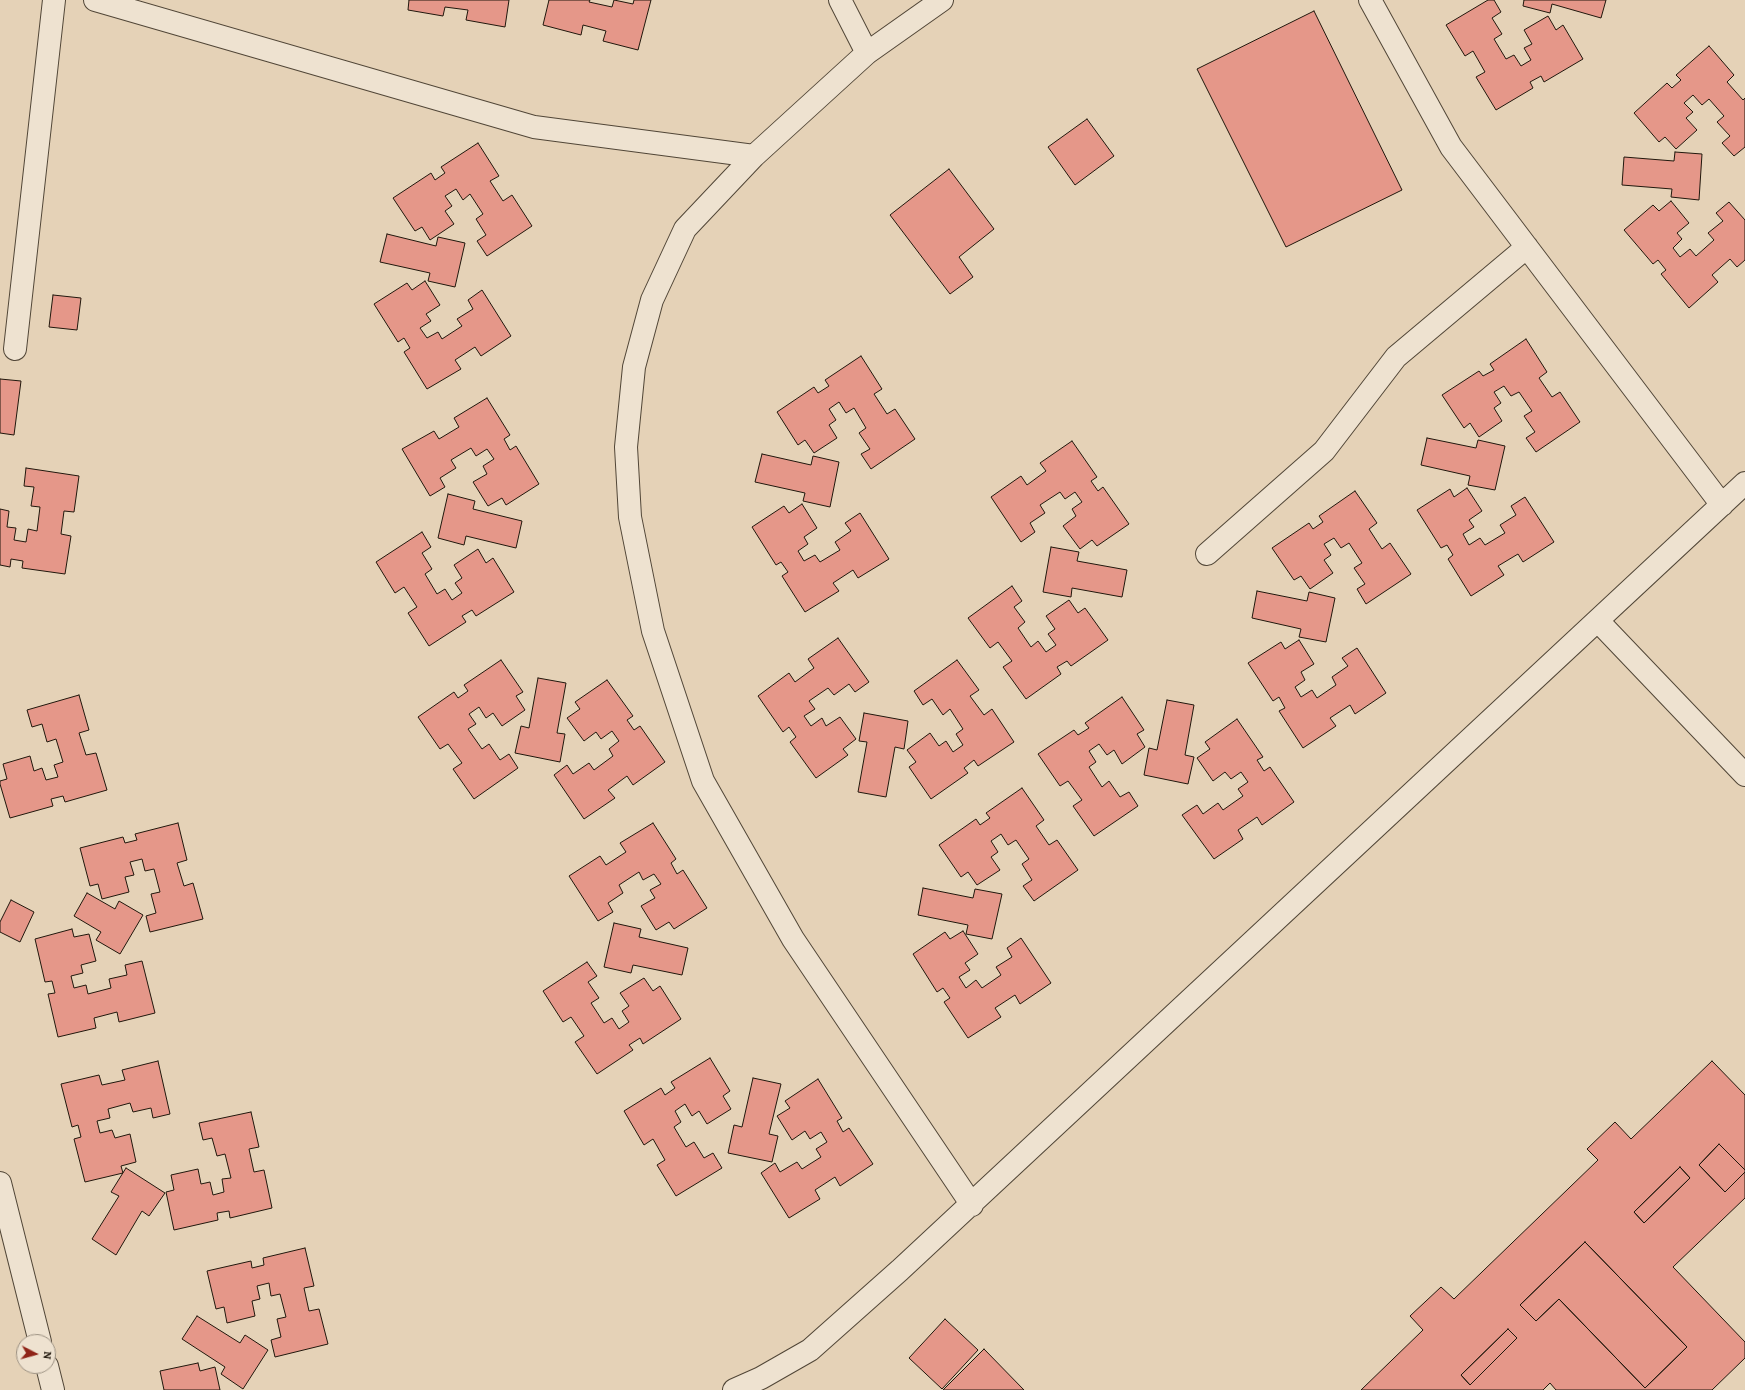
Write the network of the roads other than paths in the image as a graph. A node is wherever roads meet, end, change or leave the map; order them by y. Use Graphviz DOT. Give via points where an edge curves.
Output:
graph roads {
  1 [pos="54,0"];
  2 [pos="95,0"];
  3 [pos="840,0"];
  4 [pos="942,0"];
  5 [pos="1370,0"];
  6 [pos="867,53"];
  7 [pos="754,156"];
  8 [pos="1527,247"];
  9 [pos="15,349"];
  10 [pos="1745,483"];
  11 [pos="1722,505"];
  12 [pos="1207,554"];
  13 [pos="1598,621"];
  14 [pos="1745,775"];
  15 [pos="0,1183"];
  16 [pos="972,1204"];
  17 [pos="38,1334"];
  18 [pos="49,1374"];
  19 [pos="53,1390"];
  20 [pos="734,1390"];
  1 -- 9 [label="street"];
  2 -- 7 [label="street" via="534,127"];
  3 -- 6 [label="street"];
  4 -- 6 [label="street"];
  5 -- 8 [label="street" via="1451,147"];
  6 -- 7 [label="street"];
  7 -- 16 [label="street" via="685,228 652,300 634,367 626,447 630,517 653,631 704,781 793,939"];
  8 -- 11 [label="street"];
  8 -- 12 [label="street" via="1396,357 1324,451"];
  10 -- 11 [label="street"];
  11 -- 13 [label="street"];
  13 -- 14 [label="street"];
  13 -- 16 [label="street"];
  15 -- 17 [label="street"];
  16 -- 20 [label="street" via="810,1350"];
  18 -- 19 [label="street"];
}
